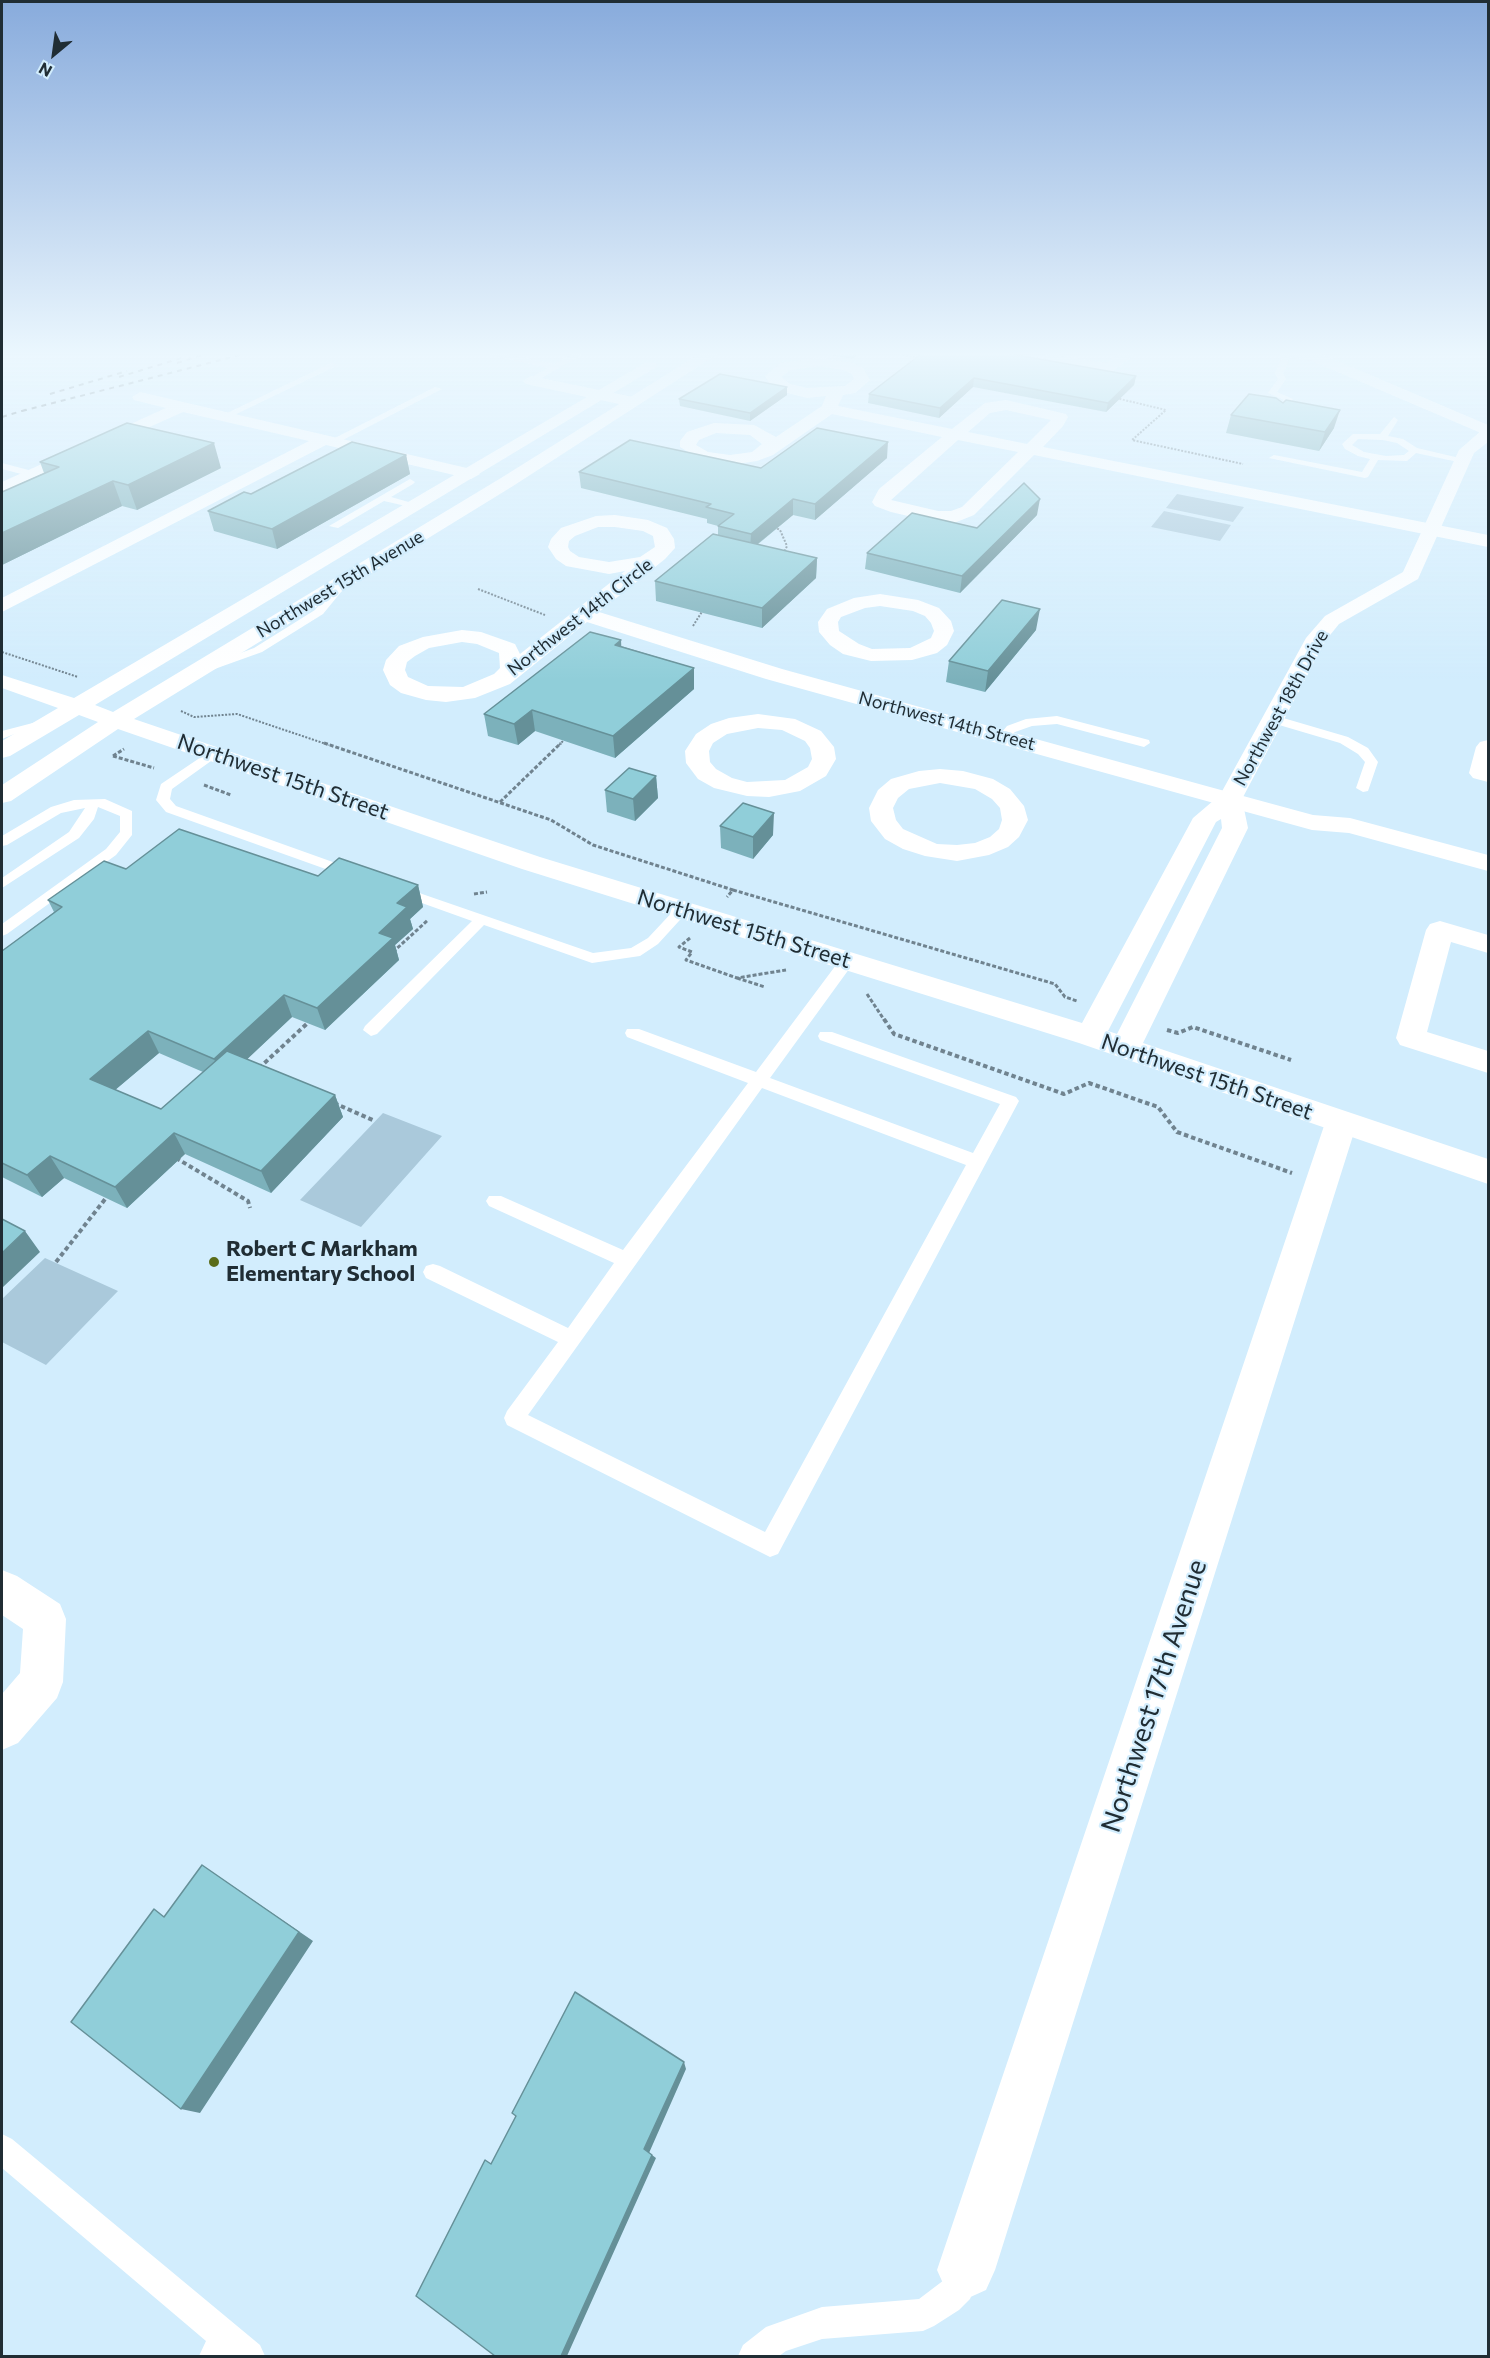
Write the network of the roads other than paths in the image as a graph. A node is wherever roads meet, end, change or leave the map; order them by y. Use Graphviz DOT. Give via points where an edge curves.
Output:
graph roads {
  1 [pos="62,461"];
  2 [pos="288,461"];
  3 [pos="415,461"];
  4 [pos="492,461"];
  5 [pos="538,461"];
  6 [pos="922,461"];
  7 [pos="1019,461"];
  8 [pos="1090,461"];
  9 [pos="1290,461"];
  10 [pos="1373,461"];
  11 [pos="1452,461"];
  12 [pos="1462,463"];
  13 [pos="2,466"];
  14 [pos="33,474"];
  15 [pos="471,474"];
  16 [pos="410,482"];
  17 [pos="2,488"];
  18 [pos="382,498"];
  19 [pos="415,507"];
  20 [pos="334,526"];
  21 [pos="1431,530"];
  22 [pos="1488,541"];
  23 [pos="658,555"];
  24 [pos="2,606"];
  25 [pos="584,614"];
  26 [pos="502,679"];
  27 [pos="2,681"];
  28 [pos="823,688"];
  29 [pos="77,706"];
  30 [pos="117,719"];
  31 [pos="1273,719"];
  32 [pos="48,723"];
  33 [pos="2,735"];
  34 [pos="1144,743"];
  35 [pos="1488,747"];
  36 [pos="2,751"];
  37 [pos="213,753"];
  38 [pos="995,756"];
  39 [pos="1488,775"];
  40 [pos="1363,788"];
  41 [pos="2,796"];
  42 [pos="1230,800"];
  43 [pos="93,804"];
  44 [pos="1312,822"];
  45 [pos="2,842"];
  46 [pos="1488,862"];
  47 [pos="364,878"];
  48 [pos="1488,878"];
  49 [pos="2,884"];
  50 [pos="387,886"];
  51 [pos="682,910"];
  52 [pos="482,919"];
  53 [pos="2,932"];
  54 [pos="1488,944"];
  55 [pos="847,961"];
  56 [pos="371,1030"];
  57 [pos="633,1033"];
  58 [pos="826,1036"];
  59 [pos="1090,1036"];
  60 [pos="1125,1048"];
  61 [pos="1488,1062"];
  62 [pos="759,1080"];
  63 [pos="1341,1123"];
  64 [pos="977,1162"];
  65 [pos="1488,1172"];
  66 [pos="495,1201"];
  67 [pos="626,1260"];
  68 [pos="433,1272"];
  69 [pos="571,1339"];
  70 [pos="2,1591"];
  71 [pos="2,1727"];
  72 [pos="2,2149"];
  73 [pos="966,2270"];
  74 [pos="230,2350"];
  75 [pos="754,2356"];
  1 -- 14 [label="street"];
  2 -- 24 [label="street"];
  3 -- 15 [label="street"];
  4 -- 15 [label="street, Northwest 15th Avenue"];
  5 -- 30 [label="street, Northwest 15th Avenue"];
  6 -- 7 [label="street" via="885,493 882,502 928,515 954,517 968,511"];
  8 -- 21 [label="street"];
  9 -- 10 [label="lane" via="1365,475"];
  11 -- 12 [label="lane"];
  12 -- 21 [label="street, Northwest 18th Drive"];
  13 -- 14 [label="lane"];
  14 -- 17 [label="street"];
  15 -- 19 [label="street, Northwest 15th Avenue"];
  16 -- 18 [label="lane"];
  18 -- 19 [label="lane"];
  18 -- 20 [label="lane"];
  19 -- 29 [label="street, Northwest 15th Avenue"];
  21 -- 22 [label="street"];
  21 -- 31 [label="street, Northwest 18th Drive" via="1412,575 1332,620 1317,638"];
  23 -- 23 [label="street, Northwest 14th Circle" via="665,548 660,532 632,522 580,526 560,539 558,547 573,562 590,566 628,566"];
  23 -- 25 [label="street, Northwest 14th Circle"];
  25 -- 26 [label="street, Northwest 14th Circle"];
  25 -- 28 [label="street, Northwest 14th Street"];
  26 -- 26 [label="street, Northwest 14th Circle" via="511,669 512,658 507,649 481,638 462,636 415,646 397,660 394,670 408,688 436,694 467,693"];
  27 -- 29 [label="street, Northwest 15th Street"];
  28 -- 28 [label="street" via="892,656 929,648 940,640 944,631 942,621 918,606 899,601 845,606 828,622 829,632 837,641"];
  28 -- 28 [label="street" via="758,721 719,729 704,739 697,751 698,763 723,783 747,789 769,790 800,782 818,771 824,759 822,747 813,736"];
  28 -- 38 [label="street, Northwest 14th Street"];
  29 -- 30 [label="street, Northwest 15th Street"];
  29 -- 32 [label="street, Northwest 15th Avenue"];
  30 -- 37 [label="street, Northwest 15th Street"];
  30 -- 41 [label="street, Northwest 15th Avenue"];
  31 -- 40 [label="lane" via="1344,740 1363,751 1372,762"];
  31 -- 42 [label="street, Northwest 18th Drive"];
  32 -- 33 [label="lane"];
  32 -- 36 [label="street, Northwest 15th Avenue"];
  34 -- 38 [label="lane" via="1057,720 1030,722 1011,729"];
  35 -- 39 [label="street" via="1481,773"];
  37 -- 47 [label="lane" via="166,787 166,804 181,815"];
  37 -- 51 [label="street, Northwest 15th Street" via="531,863"];
  38 -- 38 [label="street" via="940,776 900,784 886,795 881,808 884,821 894,834 933,851 980,850 999,842 1010,832 1015,820 1012,806 1001,794"];
  38 -- 42 [label="street, Northwest 14th Street"];
  42 -- 44 [label="street, Northwest 14th Street"];
  42 -- 59 [label="street" via="1206,818"];
  42 -- 60 [label="street" via="1235,828"];
  43 -- 45 [label="lane" via="56,810"];
  43 -- 49 [label="lane" via="74,835"];
  43 -- 53 [label="lane" via="105,803 128,813 127,832 111,852"];
  44 -- 46 [label="street, Northwest 14th Street" via="1350,826"];
  44 -- 48 [label="street, Northwest 14th Street" via="1348,839"];
  50 -- 52 [label="lane"];
  51 -- 52 [label="lane" via="653,941 635,952 605,958 592,958"];
  51 -- 55 [label="street, Northwest 15th Street"];
  52 -- 56 [label="lane"];
  54 -- 61 [label="street" via="1440,930 1411,1038"];
  55 -- 59 [label="street, Northwest 15th Street"];
  55 -- 62 [label="lane"];
  57 -- 62 [label="lane"];
  58 -- 64 [label="lane" via="1010,1101"];
  59 -- 60 [label="street, Northwest 15th Street"];
  60 -- 63 [label="street, Northwest 15th Street"];
  62 -- 64 [label="lane"];
  62 -- 67 [label="lane"];
  63 -- 65 [label="street, Northwest 15th Street"];
  63 -- 73 [label="street, Northwest 17th Avenue"];
  64 -- 69 [label="lane" via="770,1546 514,1418"];
  66 -- 67 [label="lane"];
  67 -- 69 [label="lane"];
  68 -- 69 [label="lane"];
  70 -- 71 [label="street" via="45,1619 41,1682"];
  72 -- 74 [label="lane"];
  73 -- 75 [label="lane" via="959,2288 923,2315 813,2325 777,2338"];
}
